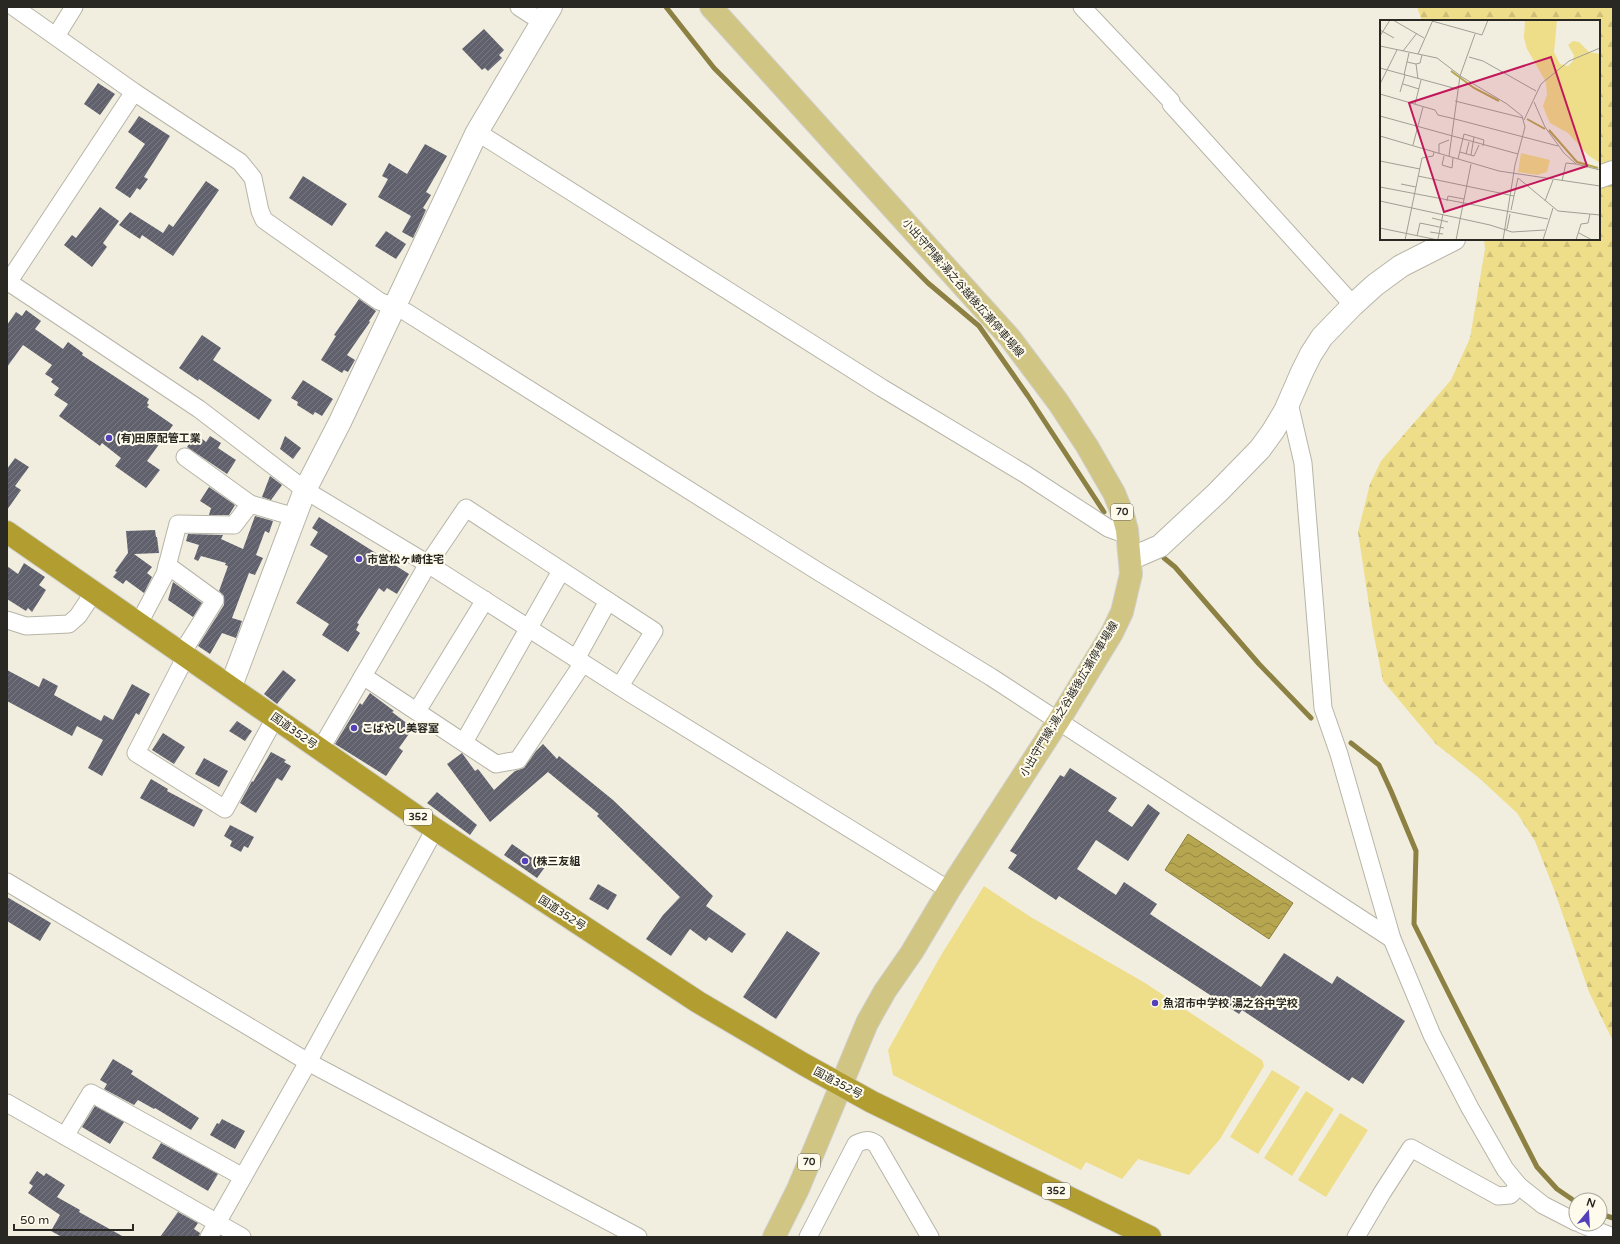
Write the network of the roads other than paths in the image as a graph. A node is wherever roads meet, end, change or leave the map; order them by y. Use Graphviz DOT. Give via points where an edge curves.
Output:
graph roads {
  1 [pos="14,7"];
  2 [pos="74,7"];
  3 [pos="519,7"];
  4 [pos="711,7"];
  5 [pos="1082,7"];
  6 [pos="546,14"];
  7 [pos="56,36"];
  8 [pos="134,92"];
  9 [pos="478,132"];
  10 [pos="1613,172"];
  11 [pos="1600,178"];
  12 [pos="1452,240"];
  13 [pos="7,282"];
  14 [pos="1353,305"];
  15 [pos="394,306"];
  16 [pos="1289,403"];
  17 [pos="185,457"];
  18 [pos="305,490"];
  19 [pos="250,504"];
  20 [pos="295,517"];
  21 [pos="1127,530"];
  22 [pos="7,532"];
  23 [pos="1130,559"];
  24 [pos="428,564"];
  25 [pos="167,565"];
  26 [pos="561,571"];
  27 [pos="94,592"];
  28 [pos="485,600"];
  29 [pos="608,601"];
  30 [pos="7,620"];
  31 [pos="139,624"];
  32 [pos="528,628"];
  33 [pos="184,654"];
  34 [pos="580,661"];
  35 [pos="363,676"];
  36 [pos="231,686"];
  37 [pos="620,686"];
  38 [pos="417,711"];
  39 [pos="275,718"];
  40 [pos="1059,720"];
  41 [pos="464,742"];
  42 [pos="320,750"];
  43 [pos="435,829"];
  44 [pos="7,882"];
  45 [pos="949,890"];
  46 [pos="1392,939"];
  47 [pos="308,1062"];
  48 [pos="841,1085"];
  49 [pos="7,1103"];
  50 [pos="66,1136"];
  51 [pos="243,1177"];
  52 [pos="1519,1186"];
  53 [pos="1568,1218"];
  54 [pos="213,1230"];
  55 [pos="1601,1232"];
  56 [pos="242,1237"];
  57 [pos="638,1237"];
  58 [pos="774,1237"];
  59 [pos="808,1237"];
  60 [pos="930,1237"];
  61 [pos="1150,1237"];
  62 [pos="1356,1237"];
  63 [pos="1613,1237"];
  1 -- 7 [label="street"];
  2 -- 7 [label="street"];
  3 -- 6 [label="street"];
  4 -- 21 [label="main road, 小出守門線;湯之谷越後広瀬停車場線 / 70" via="1010,338 1087,446 1114,493"];
  5 -- 14 [label="street" via="1171,101"];
  6 -- 9 [label="street"];
  7 -- 8 [label="street"];
  8 -- 13 [label="street"];
  8 -- 15 [label="street" via="240,162 253,178 264,220 379,301"];
  9 -- 15 [label="street"];
  9 -- 21 [label="street" via="1108,528 1119,532"];
  10 -- 11 [label="street"];
  12 -- 14 [label="street" via="1401,266"];
  13 -- 18 [label="street" via="199,409"];
  14 -- 16 [label="street" via="1322,337 1311,354"];
  15 -- 18 [label="street"];
  15 -- 40 [label="street"];
  16 -- 23 [label="street" via="1260,449 1216,493 1160,546"];
  16 -- 46 [label="street" via="1304,463 1323,708 1342,761"];
  17 -- 19 [label="street"];
  18 -- 20 [label="street"];
  18 -- 24 [label="street"];
  19 -- 20 [label="street"];
  19 -- 25 [label="street" via="234,525 178,524"];
  20 -- 36 [label="street"];
  21 -- 23 [label="main road, 小出守門線;湯之谷越後広瀬停車場線 / 70"];
  22 -- 27 [label="highway, 国道352号 / 352"];
  23 -- 40 [label="main road, 小出守門線;湯之谷越後広瀬停車場線 / 70" via="1130,574 1122,612"];
  24 -- 26 [label="street" via="466,508"];
  24 -- 28 [label="street"];
  24 -- 35 [label="street"];
  25 -- 31 [label="street" via="165,574"];
  25 -- 33 [label="street" via="215,600"];
  26 -- 29 [label="street"];
  26 -- 32 [label="street"];
  27 -- 30 [label="street" via="78,616 69,624 26,626"];
  27 -- 31 [label="highway, 国道352号 / 352"];
  28 -- 32 [label="street"];
  28 -- 38 [label="street"];
  29 -- 34 [label="street"];
  29 -- 37 [label="street" via="654,631"];
  31 -- 33 [label="highway, 国道352号 / 352"];
  32 -- 34 [label="street"];
  32 -- 41 [label="street"];
  33 -- 36 [label="highway, 国道352号 / 352"];
  33 -- 39 [label="street" via="136,753 225,809"];
  34 -- 37 [label="street"];
  34 -- 41 [label="street" via="518,760 496,764"];
  35 -- 38 [label="street"];
  35 -- 42 [label="street"];
  36 -- 39 [label="highway, 国道352号 / 352"];
  37 -- 45 [label="street"];
  38 -- 41 [label="street"];
  39 -- 42 [label="highway, 国道352号 / 352"];
  40 -- 45 [label="main road, 小出守門線;湯之谷越後広瀬停車場線 / 70"];
  40 -- 46 [label="street"];
  42 -- 43 [label="highway, 国道352号 / 352"];
  43 -- 47 [label="street"];
  43 -- 48 [label="highway, 国道352号 / 352" via="698,1002"];
  44 -- 47 [label="street"];
  45 -- 48 [label="main road, 小出守門線;湯之谷越後広瀬停車場線 / 70" via="867,1023"];
  46 -- 52 [label="street" via="1432,1035 1505,1169"];
  47 -- 51 [label="street"];
  47 -- 57 [label="street"];
  48 -- 58 [label="main road, 70" via="798,1189"];
  48 -- 61 [label="highway, 国道352号 / 352"];
  49 -- 50 [label="street"];
  50 -- 51 [label="street" via="91,1093"];
  50 -- 54 [label="street"];
  51 -- 54 [label="street"];
  52 -- 53 [label="street" via="1543,1205"];
  52 -- 62 [label="street" via="1510,1195 1498,1196 1411,1148"];
  54 -- 56 [label="street"];
  55 -- 63 [label="street"];
  59 -- 60 [label="street" via="856,1144 870,1140 876,1144"];
}
